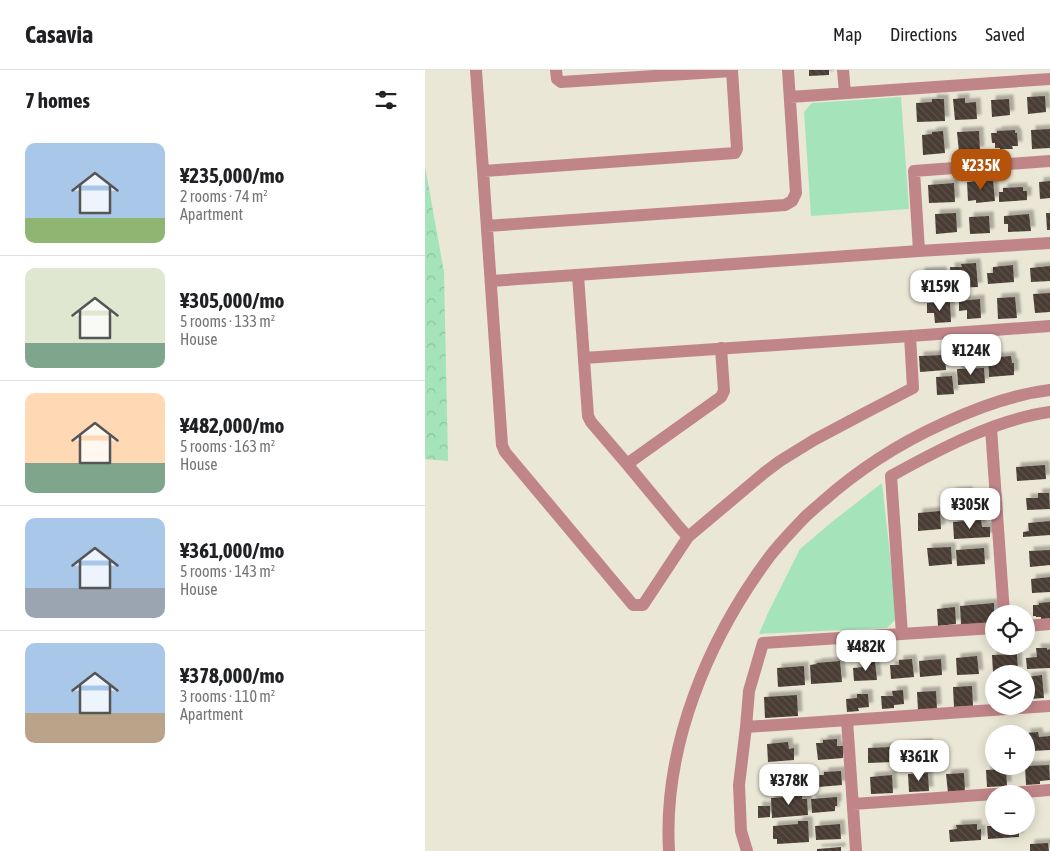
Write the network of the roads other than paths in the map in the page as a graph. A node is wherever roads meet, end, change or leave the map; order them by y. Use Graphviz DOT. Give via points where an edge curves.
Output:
graph roads {
  1 [pos="476,70"];
  2 [pos="556,70"];
  3 [pos="732,70"];
  4 [pos="788,70"];
  5 [pos="843,70"];
  6 [pos="650,73"];
  7 [pos="1050,79"];
  8 [pos="845,93"];
  9 [pos="790,97"];
  10 [pos="1050,161"];
  11 [pos="484,171"];
  12 [pos="487,226"];
  13 [pos="1050,243"];
  14 [pos="919,252"];
  15 [pos="578,275"];
  16 [pos="491,281"];
  17 [pos="1050,326"];
  18 [pos="910,336"];
  19 [pos="721,348"];
  20 [pos="584,358"];
  21 [pos="1050,390"];
  22 [pos="1050,412"];
  23 [pos="991,428"];
  24 [pos="627,464"];
  25 [pos="688,537"];
  26 [pos="1003,605"];
  27 [pos="1050,624"];
  28 [pos="1035,625"];
  29 [pos="985,629"];
  30 [pos="902,634"];
  31 [pos="1050,706"];
  32 [pos="847,720"];
  33 [pos="746,727"];
  34 [pos="1050,790"];
  35 [pos="1035,791"];
  36 [pos="985,795"];
  37 [pos="853,804"];
  38 [pos="669,851"];
  39 [pos="747,851"];
  40 [pos="856,851"];
  1 -- 11 [label="street"];
  2 -- 6 [label="street" via="557,79 561,82"];
  3 -- 6 [label="street"];
  3 -- 11 [label="street" via="735,153"];
  4 -- 9 [label="street"];
  5 -- 8 [label="street"];
  7 -- 8 [label="street"];
  8 -- 9 [label="street"];
  9 -- 12 [label="street" via="796,193 785,205"];
  10 -- 14 [label="street" via="914,171"];
  11 -- 12 [label="street"];
  12 -- 16 [label="street"];
  13 -- 14 [label="street"];
  14 -- 15 [label="street"];
  15 -- 16 [label="street"];
  15 -- 20 [label="street"];
  16 -- 25 [label="street" via="505,452 633,605 643,605"];
  17 -- 18 [label="street"];
  18 -- 19 [label="street"];
  18 -- 25 [label="street" via="913,388 813,440 780,461"];
  19 -- 20 [label="street"];
  19 -- 24 [label="street" via="724,392 721,396"];
  20 -- 24 [label="street" via="588,416"];
  21 -- 38 [label="street" via="968,412 888,451 842,484 804,518 771,555 718,638 699,681 674,774"];
  22 -- 23 [label="street" via="1033,414"];
  23 -- 26 [label="street"];
  23 -- 30 [label="street" via="930,454 891,476"];
  24 -- 25 [label="street"];
  27 -- 28 [label="street"];
  29 -- 30 [label="street"];
  30 -- 33 [label="street" via="763,643 749,691"];
  31 -- 32 [label="street"];
  32 -- 33 [label="street"];
  32 -- 37 [label="street"];
  33 -- 39 [label="street" via="739,785 741,831"];
  34 -- 35 [label="street"];
  36 -- 37 [label="street"];
  37 -- 40 [label="street"];
}
